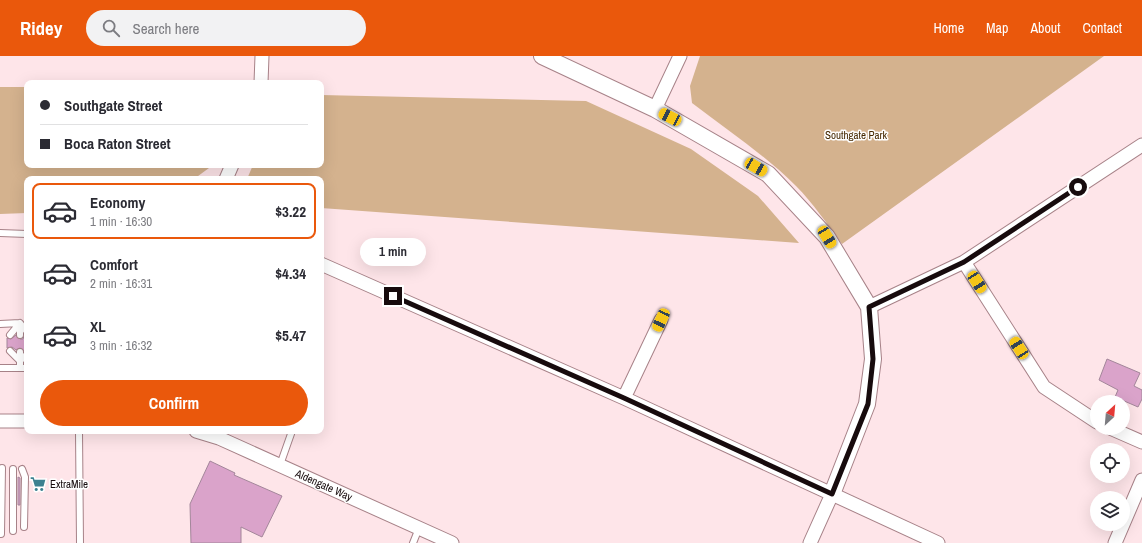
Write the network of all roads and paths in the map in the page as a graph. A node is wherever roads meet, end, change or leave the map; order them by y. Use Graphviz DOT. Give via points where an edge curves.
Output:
graph roads {
  1 [pos="262,56"];
  2 [pos="542,56"];
  3 [pos="680,56"];
  4 [pos="261,80"];
  5 [pos="655,109"];
  6 [pos="1142,145"];
  7 [pos="0,233"];
  8 [pos="24,234"];
  9 [pos="964,262"];
  10 [pos="324,265"];
  11 [pos="869,307"];
  12 [pos="661,320"];
  13 [pos="0,324"];
  14 [pos="20,324"];
  15 [pos="24,329"];
  16 [pos="10,335"];
  17 [pos="20,335"];
  18 [pos="10,352"];
  19 [pos="20,352"];
  20 [pos="23,366"];
  21 [pos="0,368"];
  22 [pos="624,398"];
  23 [pos="1090,417"];
  24 [pos="0,421"];
  25 [pos="24,421"];
  26 [pos="79,434"];
  27 [pos="206,434"];
  28 [pos="291,434"];
  29 [pos="1126,435"];
  30 [pos="1142,442"];
  31 [pos="280,465"];
  32 [pos="2,468"];
  33 [pos="13,468"];
  34 [pos="22,468"];
  35 [pos="1142,480"];
  36 [pos="832,494"];
  37 [pos="24,527"];
  38 [pos="419,528"];
  39 [pos="13,531"];
  40 [pos="1,534"];
  41 [pos="433,539"];
  42 [pos="80,543"];
  43 [pos="413,543"];
  44 [pos="452,543"];
  45 [pos="810,543"];
  46 [pos="938,543"];
  47 [pos="1115,543"];
  1 -- 4 [label="street"];
  2 -- 5 [label="street"];
  3 -- 5 [label="street"];
  5 -- 11 [label="street" via="768,174 827,237"];
  6 -- 9 [label="street"];
  7 -- 8 [label="lane"];
  9 -- 11 [label="street"];
  9 -- 23 [label="street" via="1044,387"];
  10 -- 22 [label="street"];
  11 -- 36 [label="street" via="873,359 868,404"];
  12 -- 22 [label="street"];
  13 -- 14 [label="lane"];
  14 -- 15 [label="lane"];
  14 -- 16 [label="lane"];
  14 -- 17 [label="lane"];
  18 -- 20 [label="lane"];
  19 -- 20 [label="lane"];
  20 -- 21 [label="lane"];
  22 -- 36 [label="street"];
  24 -- 25 [label="street"];
  26 -- 42 [label="lane"];
  27 -- 31 [label="street, Aldengate Way"];
  28 -- 31 [label="lane"];
  29 -- 30 [label="street"];
  31 -- 38 [label="street, Aldengate Way"];
  32 -- 40 [label="lane"];
  33 -- 39 [label="lane"];
  34 -- 37 [label="lane" via="25,477"];
  35 -- 47 [label="street"];
  36 -- 45 [label="street"];
  36 -- 46 [label="street"];
  38 -- 41 [label="street, Aldengate Way"];
  38 -- 43 [label="lane"];
  41 -- 44 [label="street, Aldengate Way"];
}
